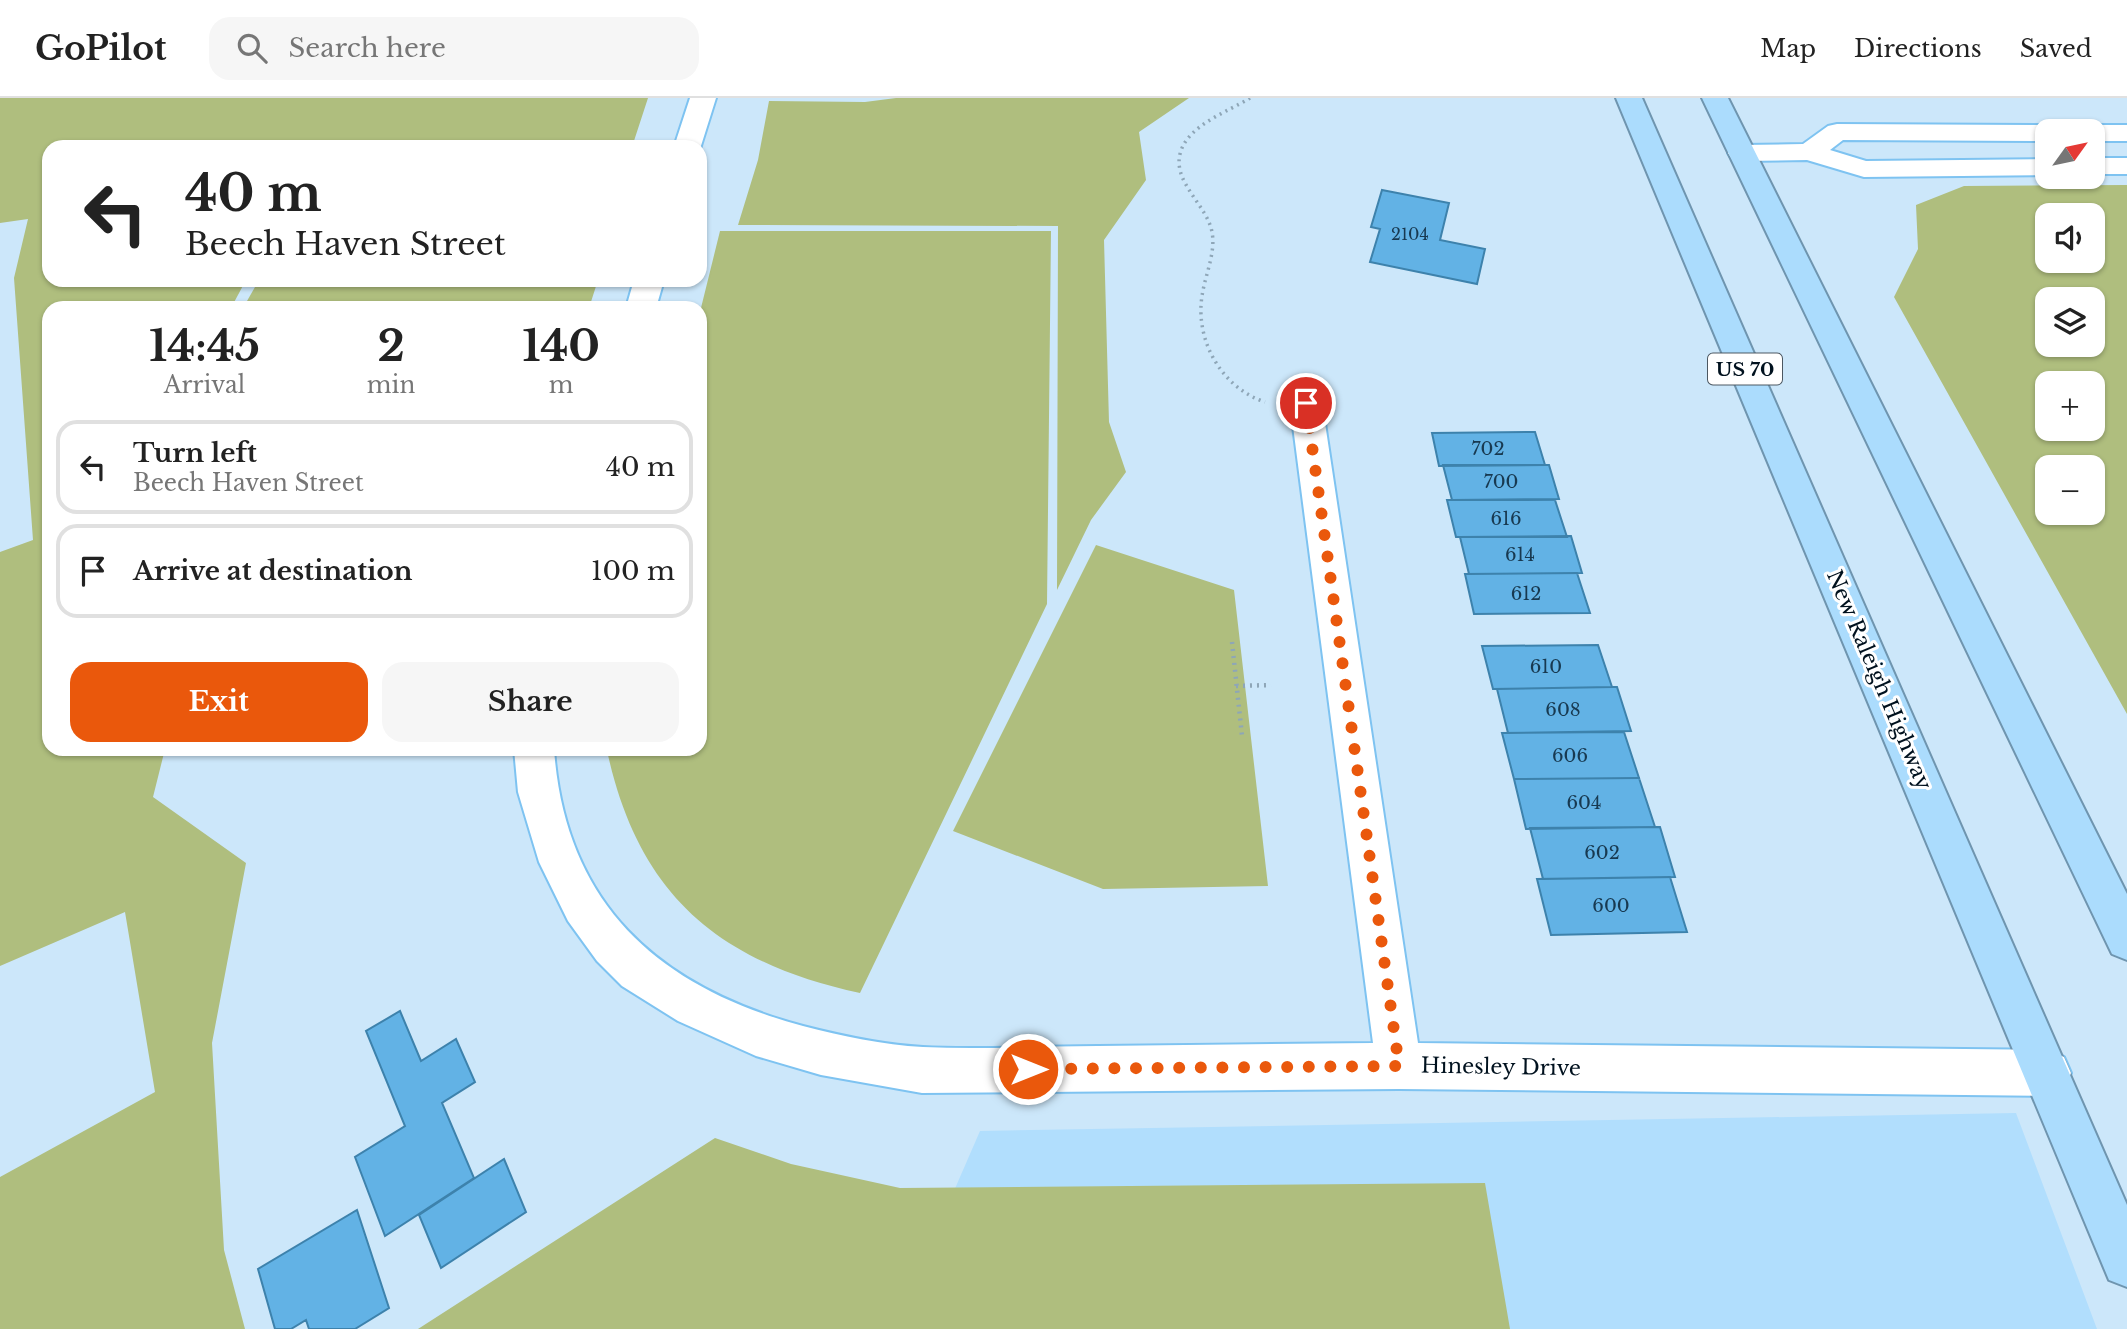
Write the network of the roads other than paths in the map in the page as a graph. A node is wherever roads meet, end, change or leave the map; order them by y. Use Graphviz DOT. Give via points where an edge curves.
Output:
graph roads {
  1 [pos="703,98"];
  2 [pos="1629,98"];
  3 [pos="1715,98"];
  4 [pos="2035,133"];
  5 [pos="2105,133"];
  6 [pos="2127,133"];
  7 [pos="690,140"];
  8 [pos="1809,152"];
  9 [pos="1742,153"];
  10 [pos="2105,166"];
  11 [pos="2127,166"];
  12 [pos="2035,167"];
  13 [pos="1288,402"];
  14 [pos="534,756"];
  15 [pos="2127,939"];
  16 [pos="1399,1066"];
  17 [pos="2048,1073"];
  18 [pos="2127,1262"];
  1 -- 7 [label="street"];
  2 -- 17 [label="highway, New Raleigh Highway / US 70"];
  3 -- 9 [label="highway"];
  4 -- 8 [label="street" via="1837,132"];
  5 -- 6 [label="street"];
  8 -- 9 [label="street"];
  8 -- 12 [label="street" via="1864,169"];
  9 -- 15 [label="highway"];
  10 -- 11 [label="street"];
  13 -- 16 [label="street"];
  14 -- 16 [label="street, Hinesley Drive" via="537,791 554,843 587,916 630,965 686,1002 746,1031 862,1064 922,1070"];
  16 -- 17 [label="street, Hinesley Drive"];
  17 -- 18 [label="highway, New Raleigh Highway / US 70"];
}
